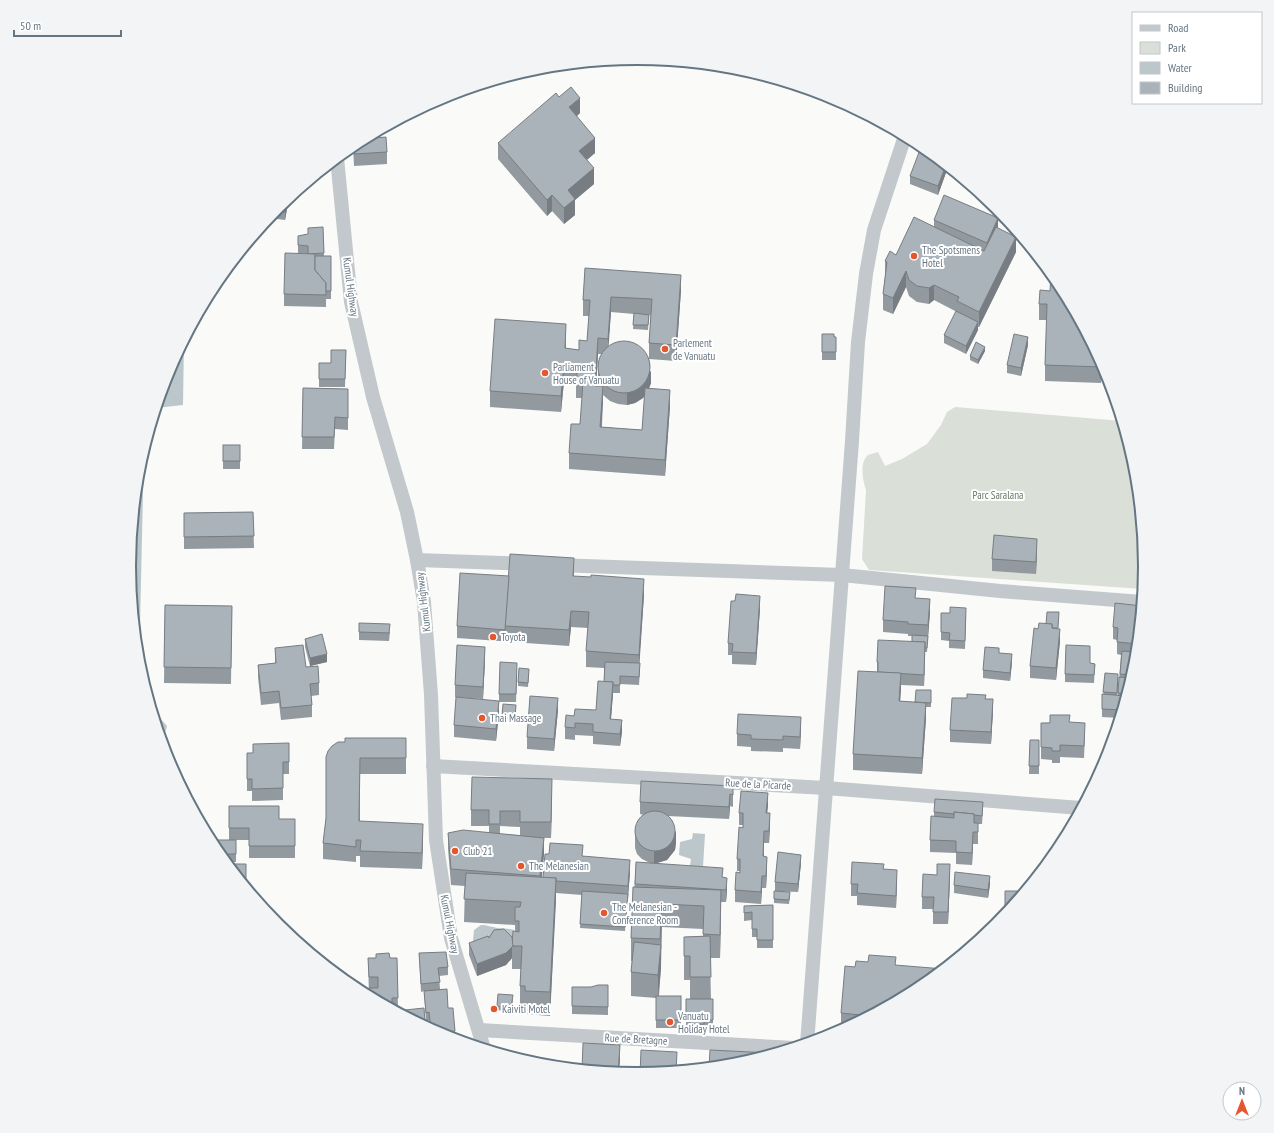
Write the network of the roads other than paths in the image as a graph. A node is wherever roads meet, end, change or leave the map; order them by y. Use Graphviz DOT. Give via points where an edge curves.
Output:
graph roads {
  1 [pos="903,142"];
  2 [pos="338,165"];
  3 [pos="417,560"];
  4 [pos="842,575"];
  5 [pos="1137,602"];
  6 [pos="433,766"];
  7 [pos="826,788"];
  8 [pos="1076,808"];
  9 [pos="479,1030"];
  10 [pos="807,1038"];
  11 [pos="482,1043"];
  12 [pos="779,1047"];
  1 -- 4 [label="street" via="874,230 866,274 858,342"];
  2 -- 3 [label="street, Kumul Highway" via="351,302 373,397"];
  3 -- 4 [label="street"];
  3 -- 6 [label="street, Kumul Highway" via="424,602"];
  4 -- 5 [label="street"];
  4 -- 7 [label="street"];
  6 -- 7 [label="street, Rue de la Picarde"];
  6 -- 9 [label="street, Kumul Highway" via="436,840 451,938"];
  7 -- 8 [label="street, Rue de la Picarde"];
  7 -- 10 [label="street"];
  9 -- 11 [label="street, Kumul Highway"];
  9 -- 12 [label="street, Rue de Bretagne"];
}
